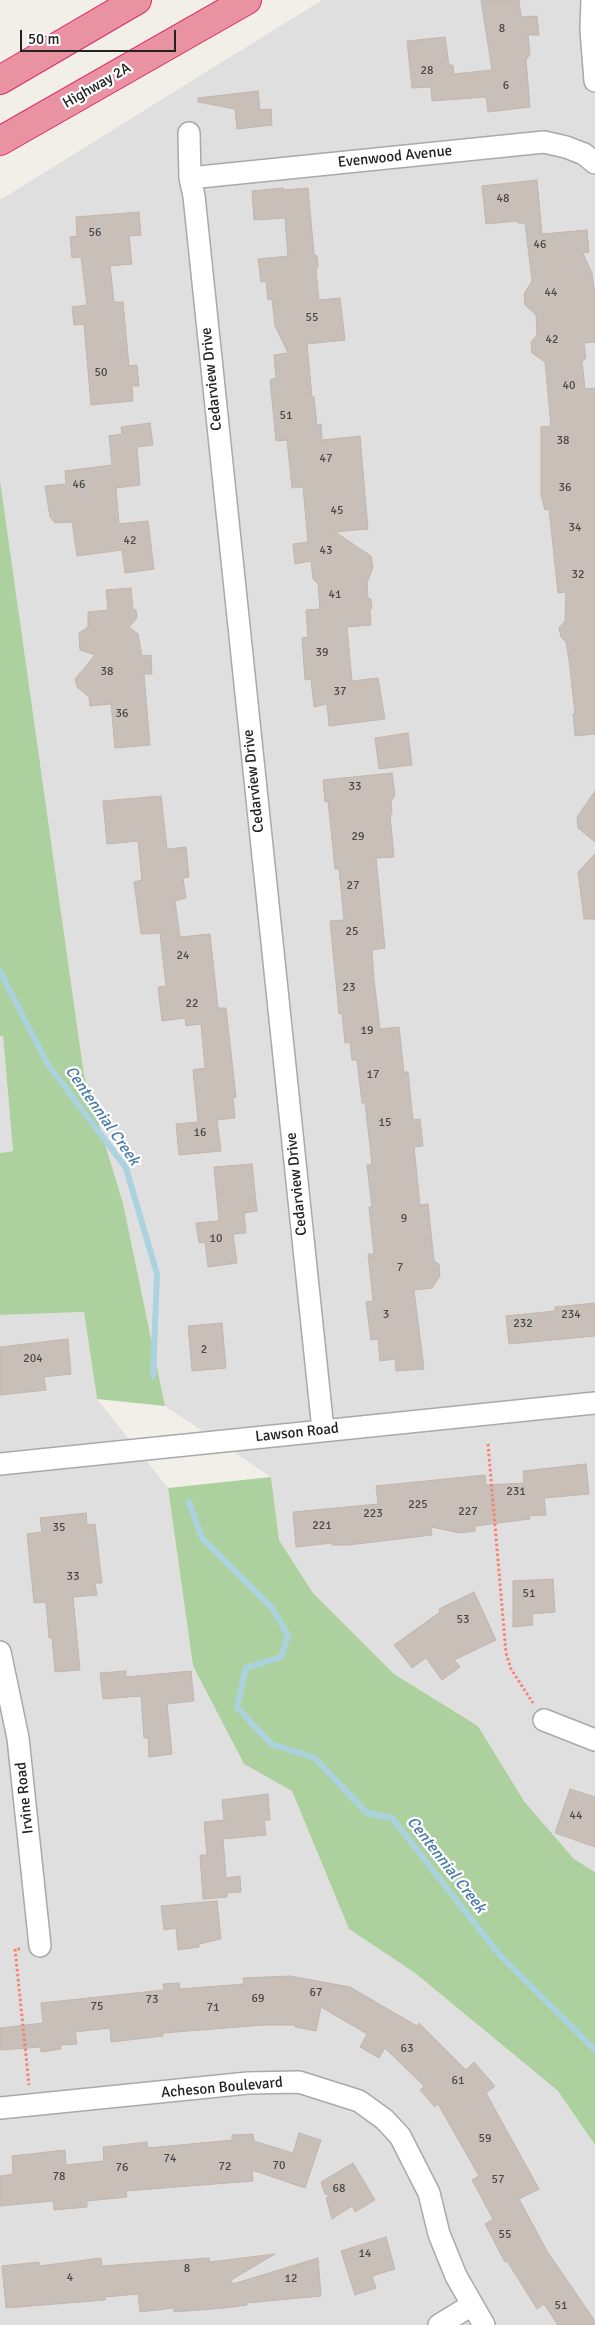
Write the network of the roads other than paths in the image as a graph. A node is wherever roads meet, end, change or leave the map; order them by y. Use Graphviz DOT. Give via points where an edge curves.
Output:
graph roads {
  1 [pos="137,0"];
  2 [pos="247,0"];
  3 [pos="592,0"];
  4 [pos="0,80"];
  5 [pos="595,81"];
  6 [pos="189,133"];
  7 [pos="0,141"];
  8 [pos="595,163"];
  9 [pos="190,178"];
  10 [pos="595,1403"];
  11 [pos="323,1430"];
  12 [pos="0,1464"];
  13 [pos="0,1652"];
  14 [pos="544,1720"];
  15 [pos="595,1740"];
  16 [pos="40,1946"];
  17 [pos="0,2108"];
  18 [pos="472,2305"];
  19 [pos="440,2325"];
  20 [pos="484,2325"];
  1 -- 4 [label="highway"];
  2 -- 7 [label="highway, Highway 2A"];
  3 -- 5 [label="street"];
  6 -- 9 [label="street, Cedarview Drive"];
  8 -- 9 [label="street, Evenwood Avenue" via="584,154 544,142"];
  9 -- 11 [label="street, Cedarview Drive"];
  10 -- 11 [label="street, Lawson Road"];
  11 -- 12 [label="street, Lawson Road"];
  13 -- 16 [label="street, Irvine Road" via="18,1738"];
  14 -- 15 [label="street"];
  17 -- 18 [label="street, Acheson Boulevard" via="248,2083 300,2082 359,2101 384,2119 400,2136 429,2193 439,2234"];
  18 -- 19 [label="street"];
  18 -- 20 [label="street, Acheson Boulevard"];
}
